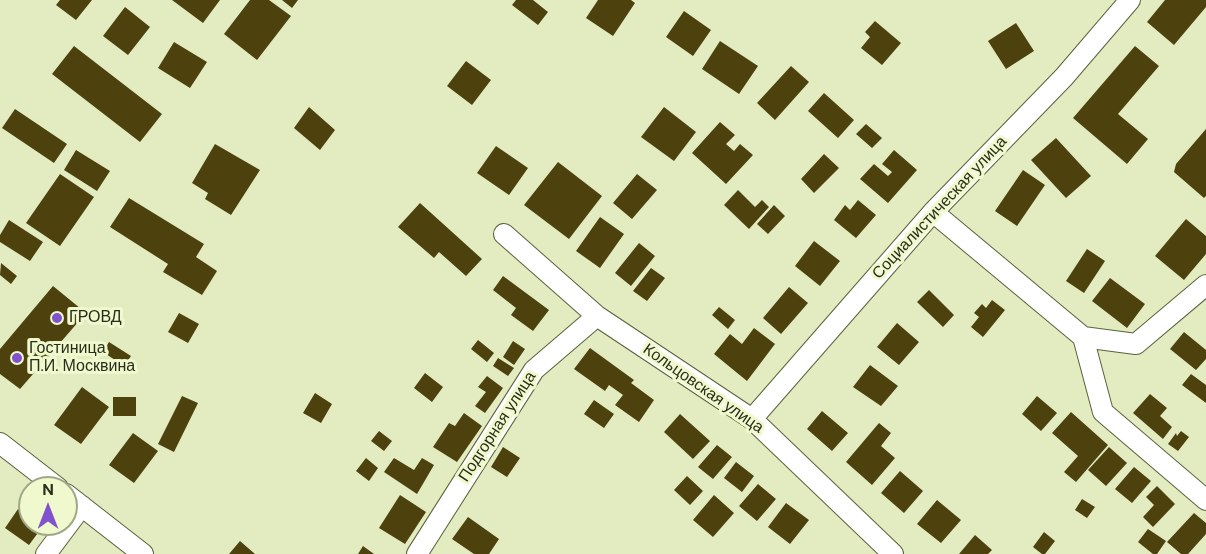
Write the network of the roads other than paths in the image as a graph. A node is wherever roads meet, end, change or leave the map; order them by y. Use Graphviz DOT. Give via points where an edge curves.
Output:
graph roads {
  1 [pos="1130,0"];
  2 [pos="933,212"];
  3 [pos="504,234"];
  4 [pos="1206,285"];
  5 [pos="597,316"];
  6 [pos="1083,337"];
  7 [pos="752,419"];
  8 [pos="0,443"];
  9 [pos="43,476"];
  10 [pos="1206,500"];
  11 [pos="78,503"];
  12 [pos="82,506"];
  13 [pos="46,554"];
  14 [pos="143,554"];
  15 [pos="417,554"];
  16 [pos="893,554"];
  1 -- 2 [label="street, Социалистическая улица" via="1064,77"];
  2 -- 6 [label="street"];
  2 -- 7 [label="street, Социалистическая улица"];
  3 -- 5 [label="street, Кольцовская улица"];
  4 -- 6 [label="street" via="1136,344"];
  5 -- 7 [label="street, Кольцовская улица"];
  5 -- 15 [label="street, Подгорная улица" via="534,370"];
  6 -- 10 [label="street" via="1103,412"];
  7 -- 16 [label="street, Кольцовская улица"];
  8 -- 9 [label="street"];
  11 -- 12 [label="street"];
  12 -- 13 [label="street"];
  12 -- 14 [label="street"];
}
